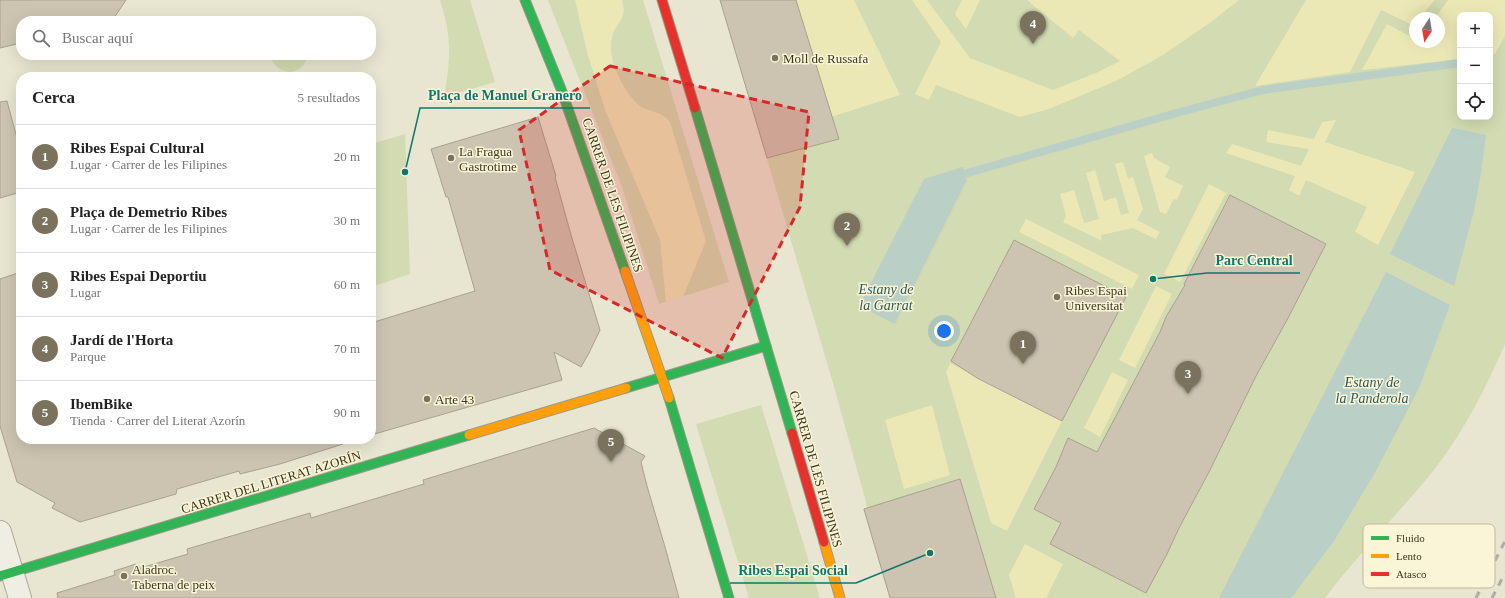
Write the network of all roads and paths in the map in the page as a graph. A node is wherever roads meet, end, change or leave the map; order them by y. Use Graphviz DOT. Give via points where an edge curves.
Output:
graph roads {
  1 [pos="525,0"];
  2 [pos="662,0"];
  3 [pos="766,346"];
  4 [pos="663,378"];
  5 [pos="0,532"];
  6 [pos="6,574"];
  7 [pos="20,598"];
  8 [pos="729,598"];
  9 [pos="840,598"];
  1 -- 4 [label="main road, CARRER DE LES FILIPINES" via="561,89"];
  2 -- 3 [label="main road, CARRER DE LES FILIPINES"];
  3 -- 4 [label="main road"];
  3 -- 9 [label="main road, CARRER DE LES FILIPINES"];
  4 -- 6 [label="main road, CARRER DEL LITERAT AZORÍN"];
  4 -- 8 [label="main road, CARRER DE LES FILIPINES"];
  5 -- 6 [label="street"];
  6 -- 7 [label="street"];
}
